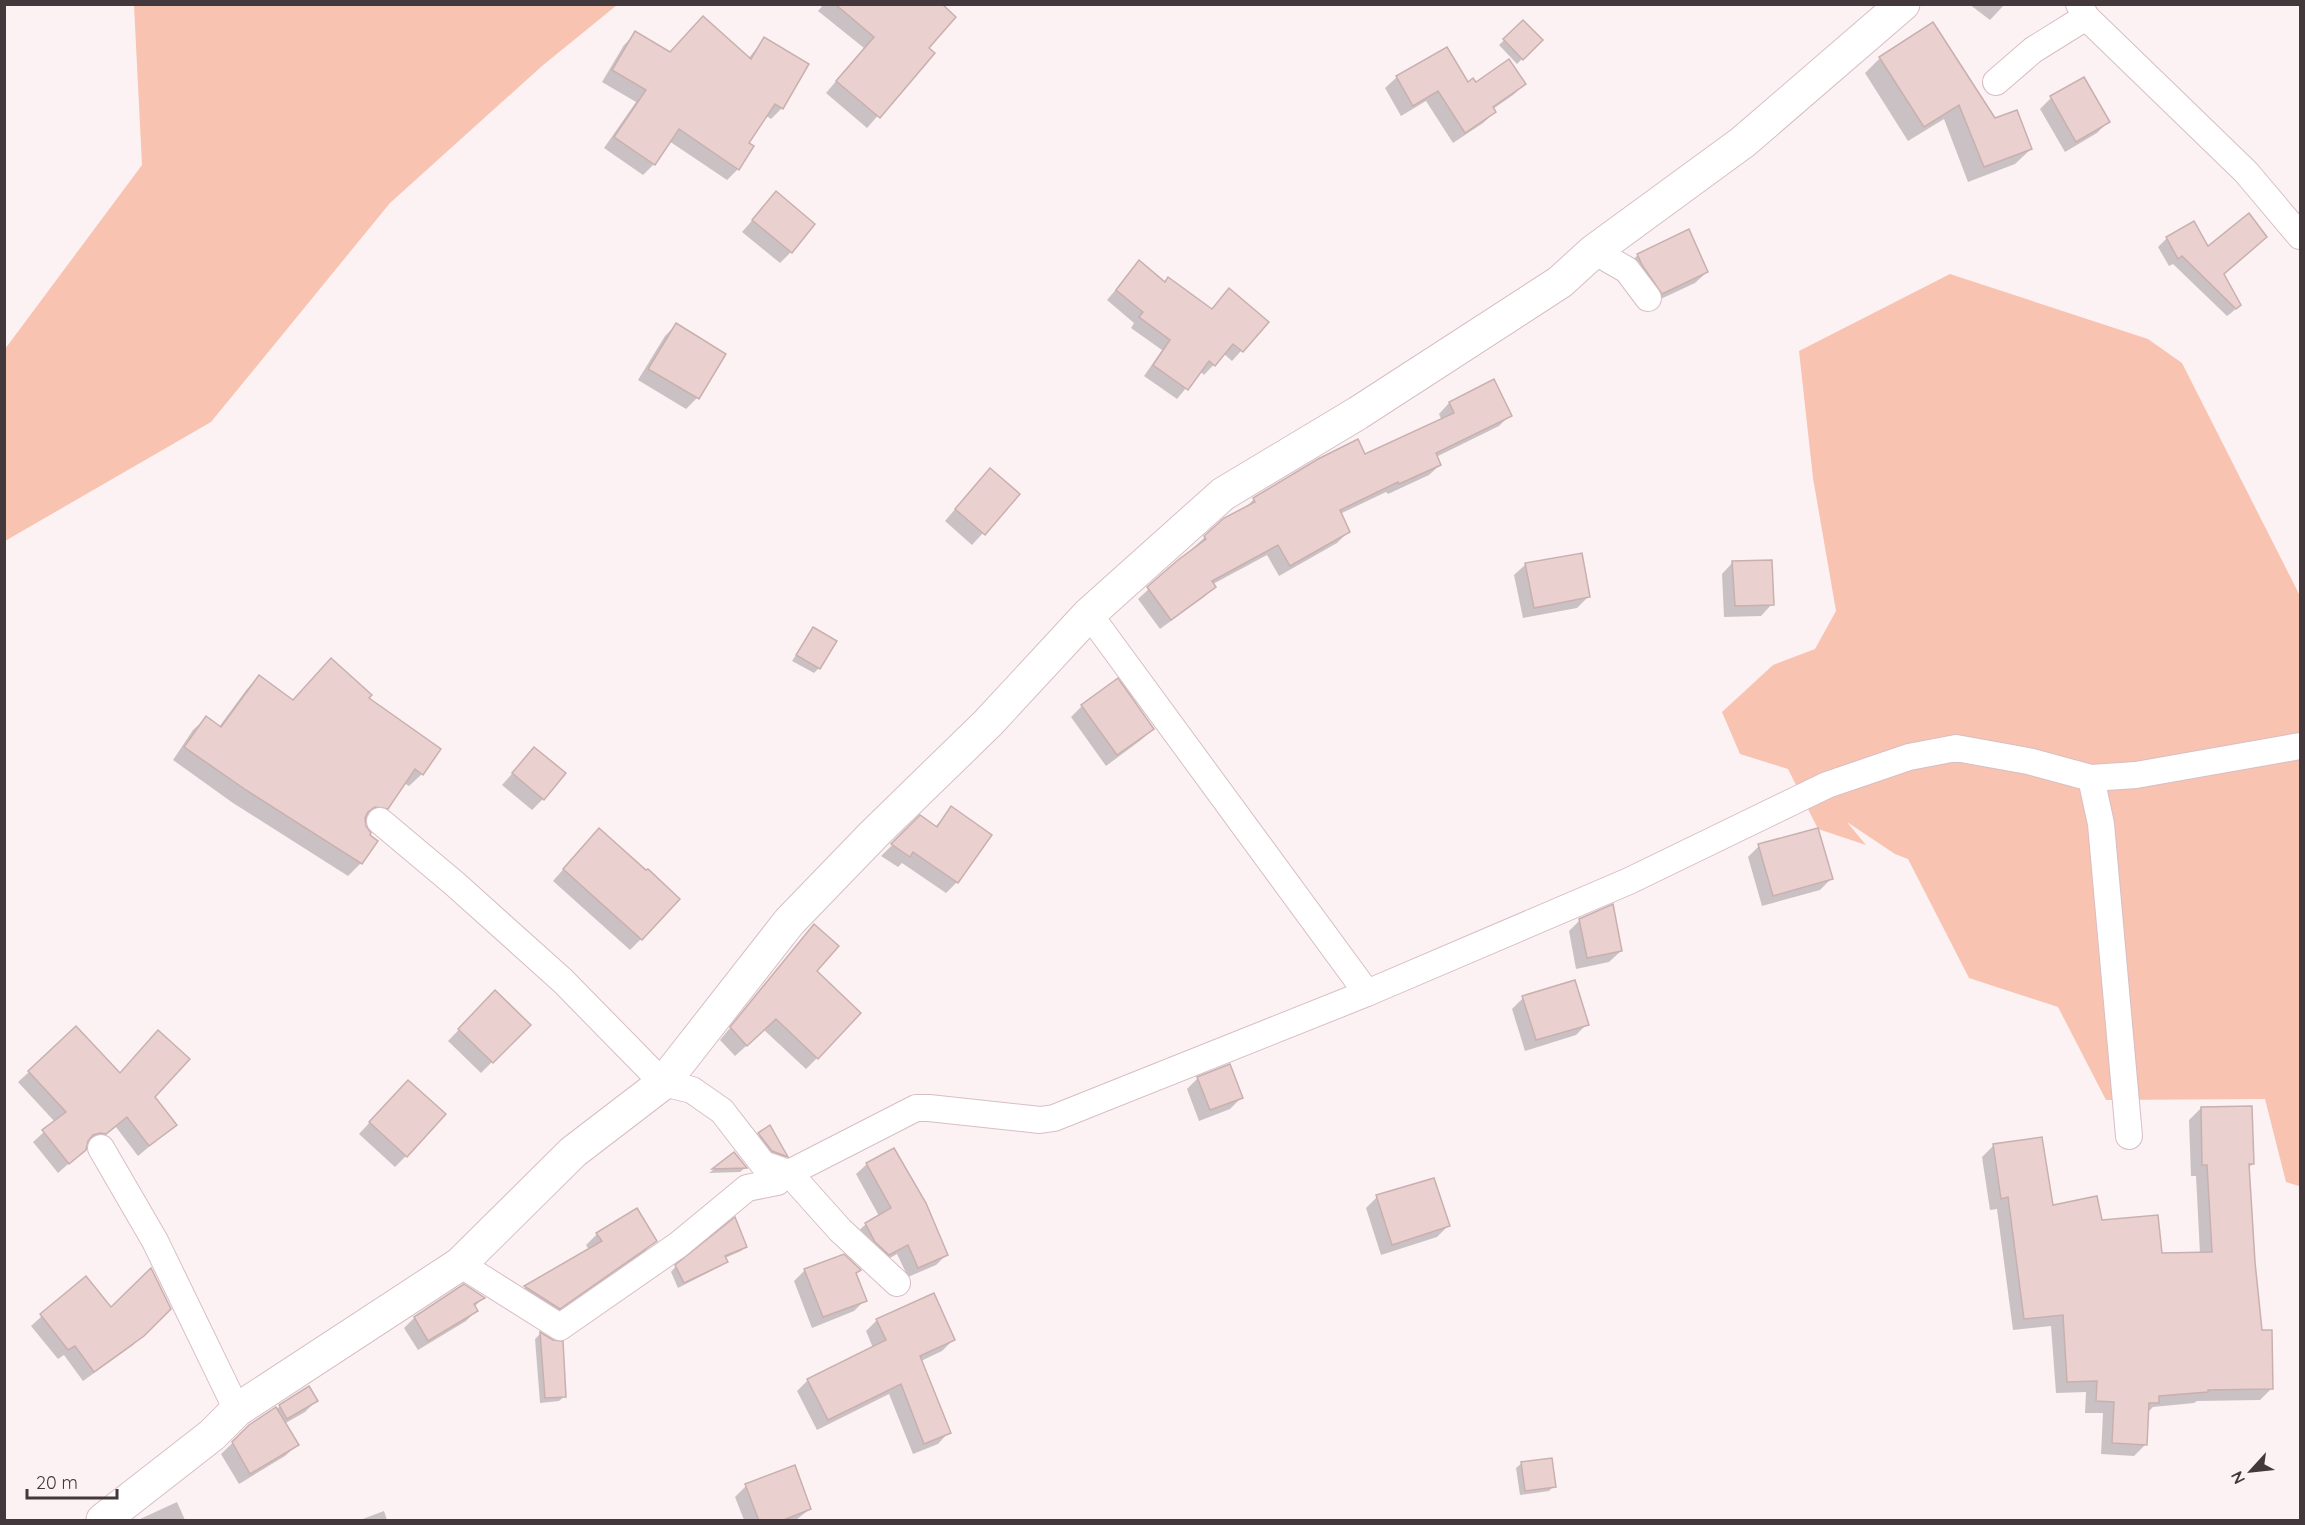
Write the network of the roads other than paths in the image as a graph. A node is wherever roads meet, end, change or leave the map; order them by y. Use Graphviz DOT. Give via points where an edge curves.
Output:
graph roads {
  1 [pos="1903,4"];
  2 [pos="2083,11"];
  3 [pos="1996,82"];
  4 [pos="2301,236"];
  5 [pos="1594,251"];
  6 [pos="1648,298"];
  7 [pos="1089,614"];
  8 [pos="2301,746"];
  9 [pos="2091,778"];
  10 [pos="380,821"];
  11 [pos="1367,993"];
  12 [pos="663,1083"];
  13 [pos="2129,1136"];
  14 [pos="101,1148"];
  15 [pos="783,1177"];
  16 [pos="460,1264"];
  17 [pos="897,1283"];
  18 [pos="237,1410"];
  19 [pos="103,1521"];
  1 -- 5 [label="street" via="1743,142"];
  2 -- 3 [label="street"];
  2 -- 4 [label="street" via="2246,172"];
  5 -- 6 [label="street" via="1627,270"];
  5 -- 7 [label="street" via="1560,282 1358,413 1223,494"];
  7 -- 11 [label="street"];
  7 -- 12 [label="street" via="988,723 789,922"];
  8 -- 9 [label="street"];
  9 -- 11 [label="street" via="1956,748 1909,758 1827,785 1629,880"];
  9 -- 13 [label="street" via="2101,824"];
  10 -- 12 [label="street" via="563,981"];
  11 -- 15 [label="street" via="1054,1118 1040,1120 916,1108"];
  12 -- 15 [label="street" via="692,1090 722,1111"];
  12 -- 16 [label="street" via="573,1152"];
  14 -- 18 [label="street" via="155,1241"];
  15 -- 16 [label="street" via="747,1188 678,1245 560,1327"];
  15 -- 17 [label="street"];
  16 -- 18 [label="street"];
  18 -- 19 [label="street" via="212,1435"];
}
